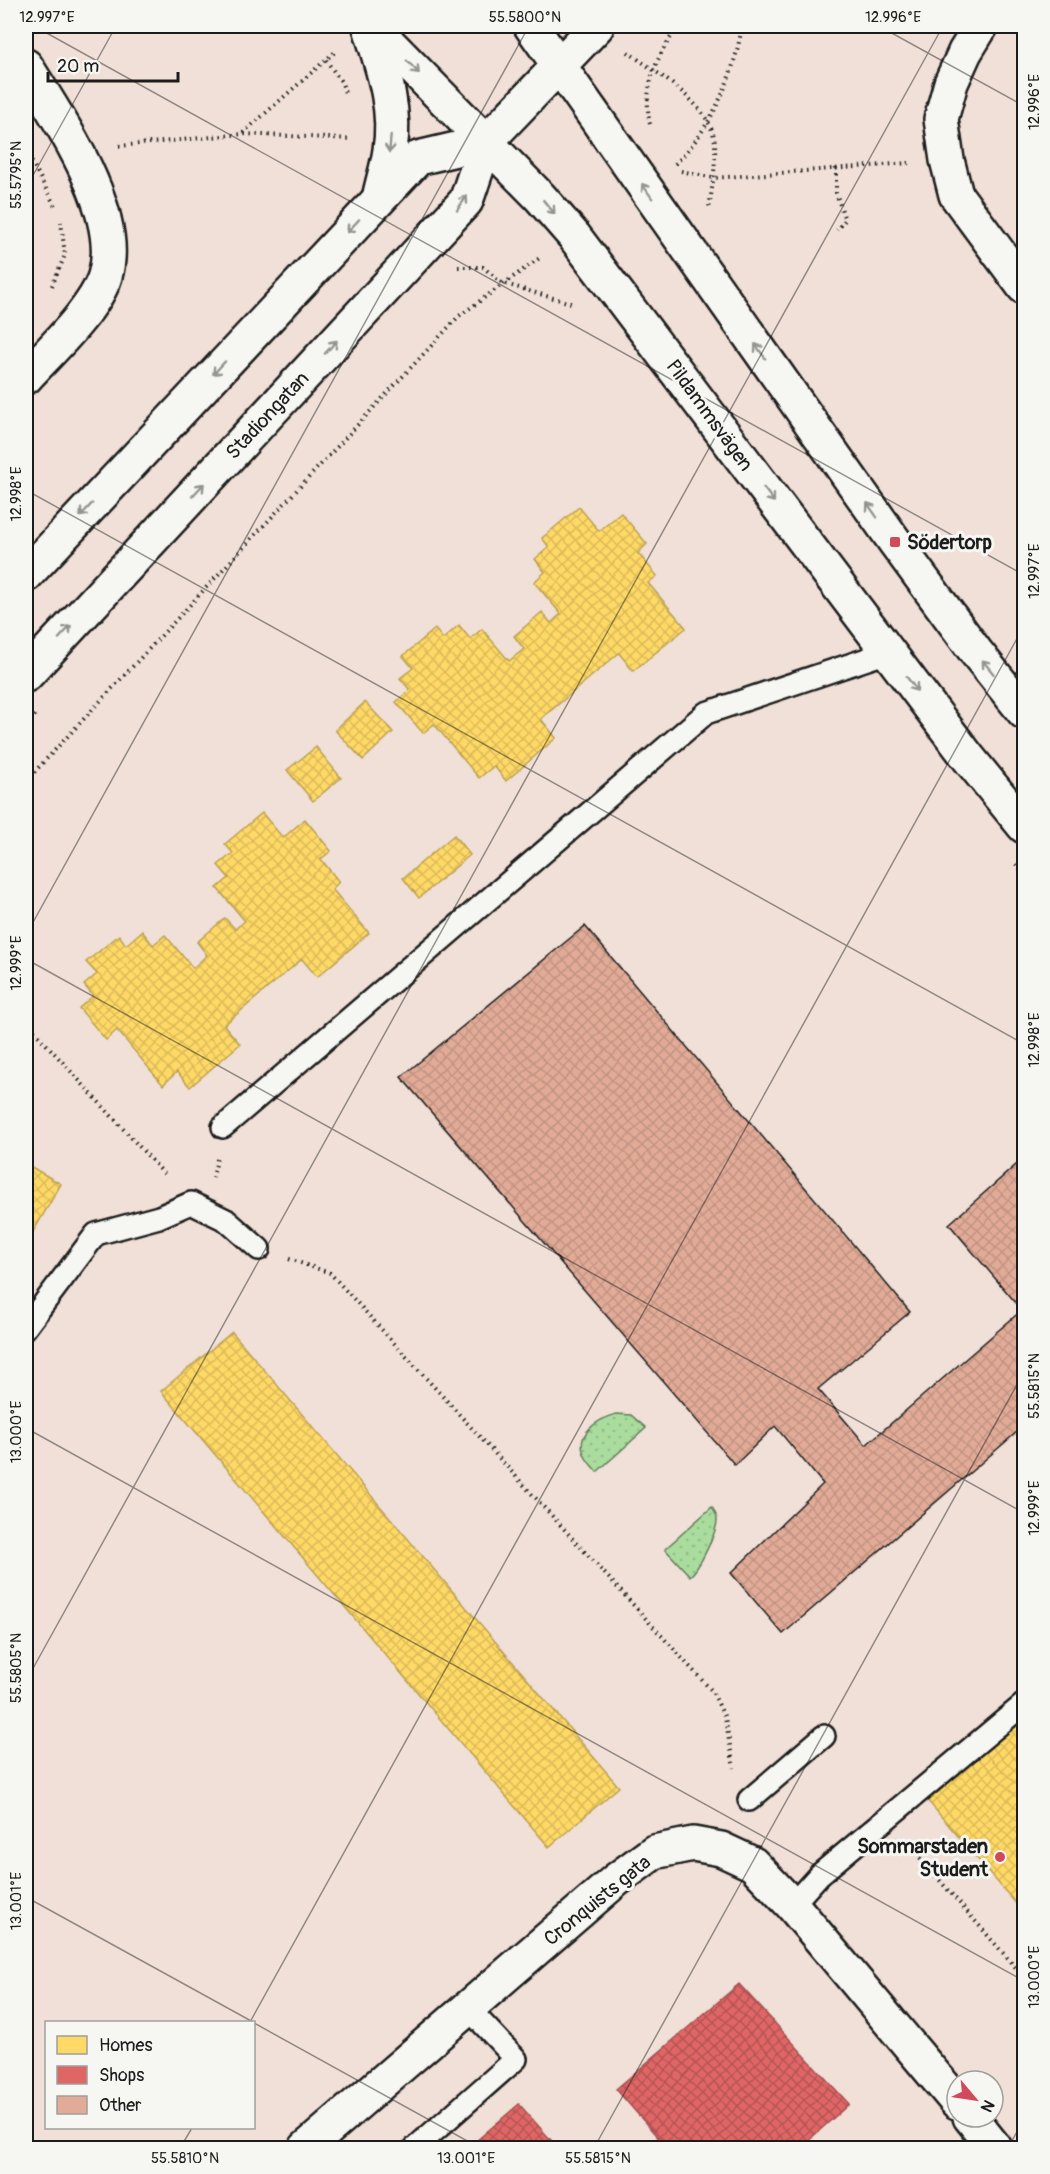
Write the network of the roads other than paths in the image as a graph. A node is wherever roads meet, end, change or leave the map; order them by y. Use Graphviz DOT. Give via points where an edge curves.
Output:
graph roads {
  1 [pos="370,26"];
  2 [pos="531,26"];
  3 [pos="596,26"];
  4 [pos="981,26"];
  5 [pos="26,66"];
  6 [pos="559,66"];
  7 [pos="486,142"];
  8 [pos="378,199"];
  9 [pos="1024,287"];
  10 [pos="26,377"];
  11 [pos="26,575"];
  12 [pos="888,652"];
  13 [pos="26,675"];
  14 [pos="1024,712"];
  15 [pos="1024,826"];
  16 [pos="224,1127"];
  17 [pos="260,1249"];
  18 [pos="26,1327"];
  19 [pos="1024,1704"];
  20 [pos="824,1736"];
  21 [pos="749,1800"];
  22 [pos="792,1905"];
  23 [pos="468,2008"];
  24 [pos="945,2088"];
  25 [pos="980,2129"];
  26 [pos="306,2148"];
  27 [pos="415,2148"];
  28 [pos="995,2148"];
  1 -- 7 [label="main road, Pildammsvägen, one-way"];
  1 -- 8 [label="main road, one-way" via="387,82 392,117 390,149"];
  2 -- 6 [label="main road"];
  3 -- 6 [label="main road, Stadiongatan"];
  4 -- 9 [label="main road" via="951,83 941,118 947,160 956,195"];
  5 -- 10 [label="main road" via="77,150 110,240 105,277 79,320"];
  6 -- 7 [label="main road, Stadiongatan"];
  14 -- 6 [label="main road, one-way" via="902,552"];
  7 -- 8 [label="main road" via="418,158"];
  7 -- 12 [label="main road, Pildammsvägen, one-way" via="573,236"];
  13 -- 7 [label="main road, Stadiongatan, one-way" via="466,201"];
  8 -- 11 [label="main road, one-way"];
  12 -- 15 [label="main road, Pildammsvägen, one-way"];
  12 -- 16 [label="lane" via="706,713"];
  17 -- 18 [label="lane" via="226,1220 191,1203 159,1217 96,1234"];
  19 -- 22 [label="lane" via="884,1818 819,1875"];
  20 -- 21 [label="lane"];
  22 -- 23 [label="main road, Cronquists gata" via="753,1864 721,1849 693,1844 654,1852"];
  22 -- 24 [label="main road, Cronquists gata"];
  23 -- 26 [label="main road, Cronquists gata"];
  23 -- 27 [label="lane" via="516,2059"];
  25 -- 28 [label="main road"];
}
